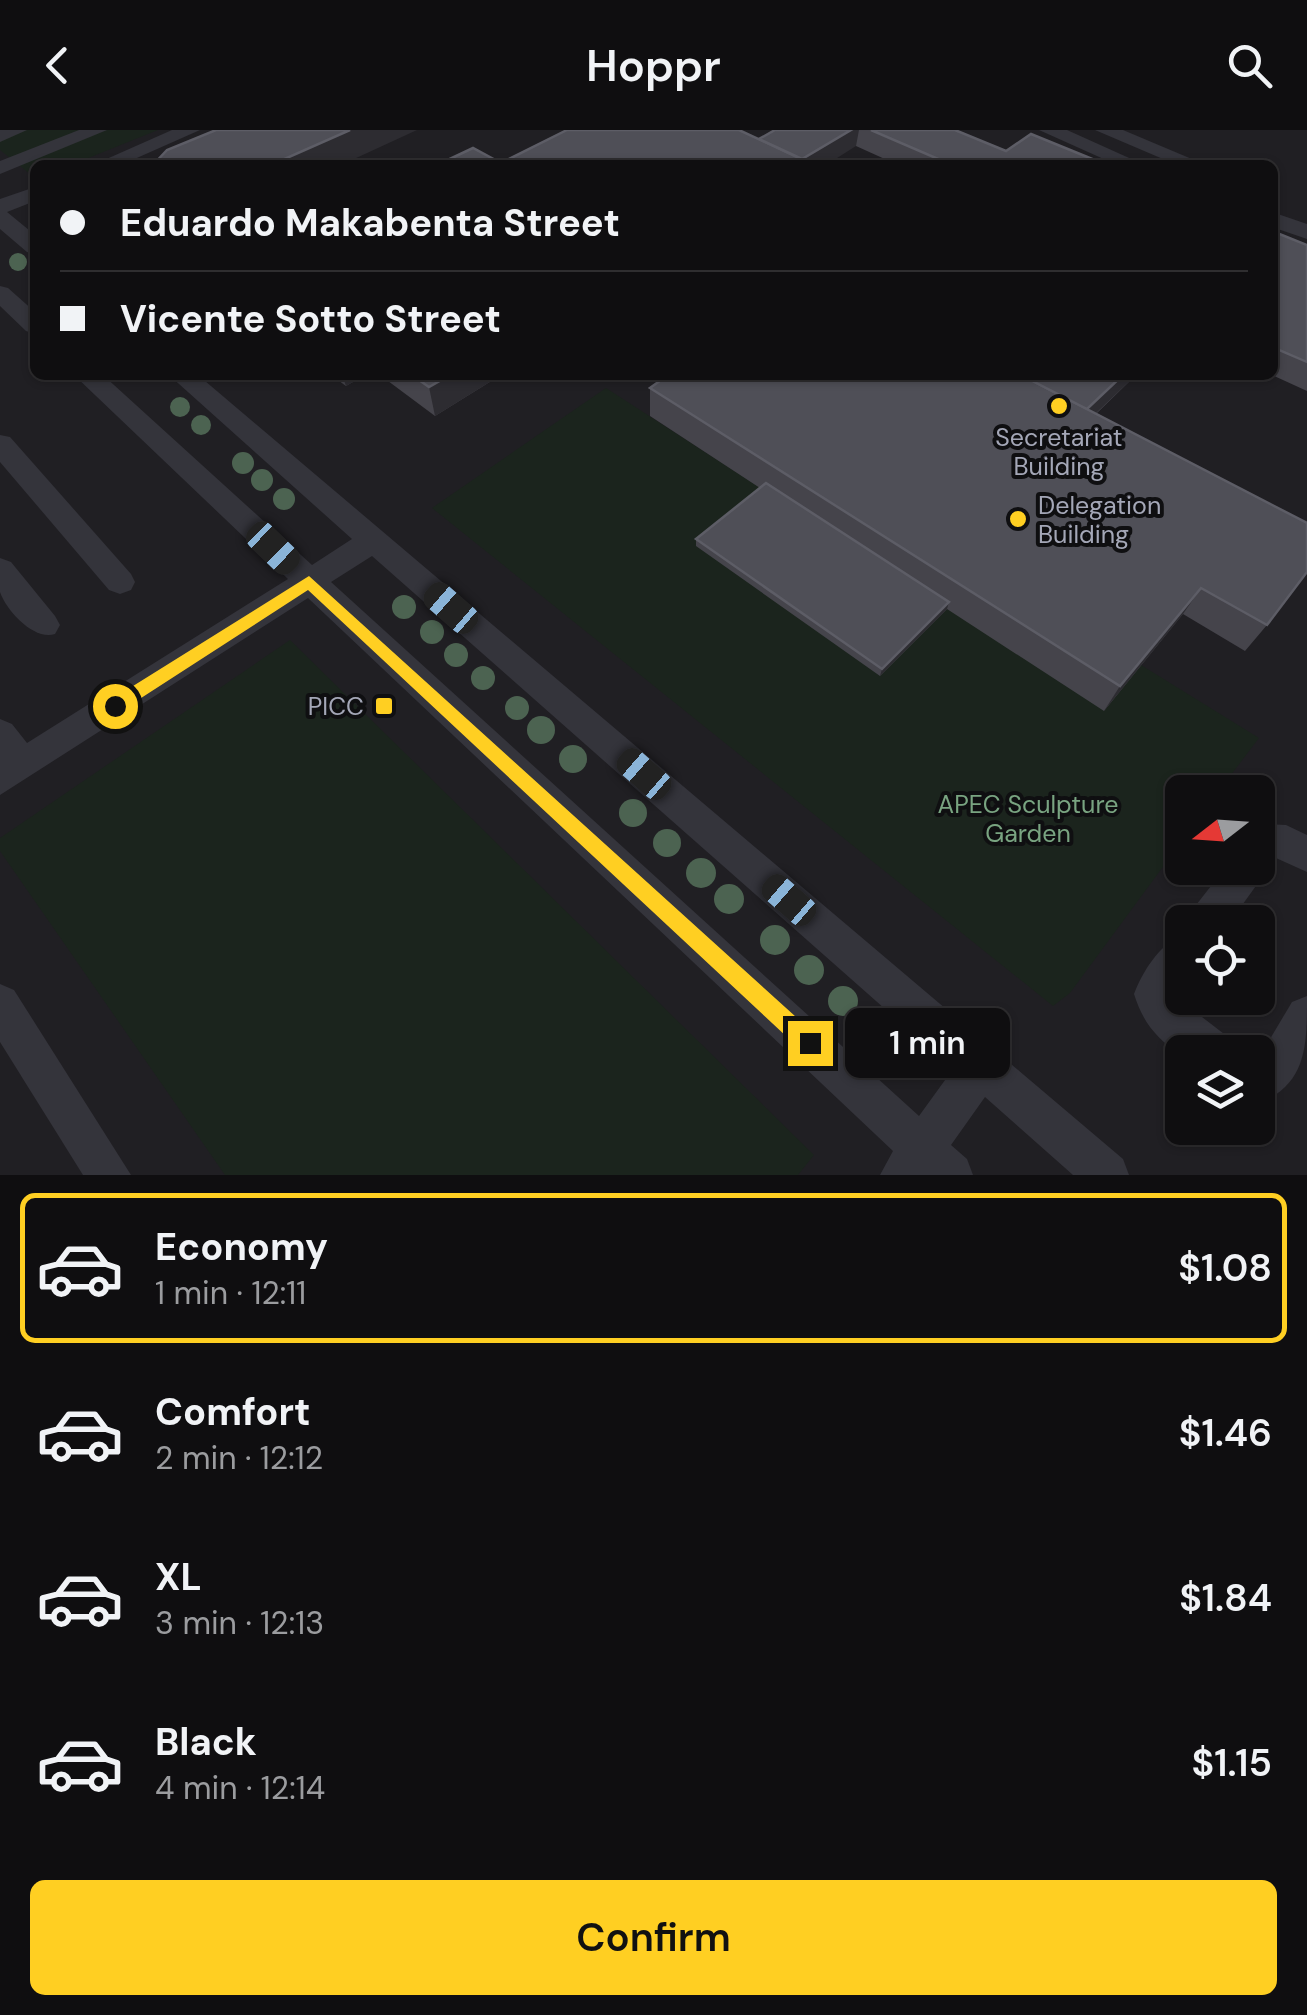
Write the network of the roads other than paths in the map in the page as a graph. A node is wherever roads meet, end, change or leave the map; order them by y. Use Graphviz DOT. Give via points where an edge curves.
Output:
graph roads {
  1 [pos="16,130"];
  2 [pos="96,130"];
  3 [pos="1049,130"];
  4 [pos="1105,130"];
  5 [pos="1181,132"];
  6 [pos="0,136"];
  7 [pos="191,140"];
  8 [pos="121,160"];
  9 [pos="165,160"];
  10 [pos="1146,160"];
  11 [pos="0,168"];
  12 [pos="30,196"];
  13 [pos="1278,197"];
  14 [pos="1307,208"];
  15 [pos="30,217"];
  16 [pos="3,220"];
  17 [pos="1278,221"];
  18 [pos="1307,232"];
  19 [pos="30,243"];
  20 [pos="0,293"];
  21 [pos="30,321"];
  22 [pos="92,380"];
  23 [pos="188,380"];
  24 [pos="0,444"];
  25 [pos="374,540"];
  26 [pos="0,570"];
  27 [pos="120,582"];
  28 [pos="309,582"];
  29 [pos="44,625"];
  30 [pos="0,734"];
  31 [pos="11,772"];
  32 [pos="1275,841"];
  33 [pos="1307,856"];
  34 [pos="1165,979"];
  35 [pos="0,1004"];
  36 [pos="1307,1017"];
  37 [pos="1190,1035"];
  38 [pos="982,1066"];
  39 [pos="1275,1069"];
  40 [pos="925,1166"];
  41 [pos="109,1175"];
  42 [pos="1107,1175"];
  1 -- 6 [label="street"];
  2 -- 11 [label="street"];
  3 -- 10 [label="street"];
  4 -- 10 [label="street"];
  5 -- 10 [label="street"];
  7 -- 8 [label="street"];
  7 -- 9 [label="street"];
  12 -- 16 [label="street"];
  13 -- 14 [label="street"];
  15 -- 16 [label="street"];
  16 -- 19 [label="street"];
  17 -- 18 [label="street"];
  20 -- 21 [label="street"];
  22 -- 28 [label="street"];
  23 -- 25 [label="street"];
  24 -- 27 [label="street"];
  25 -- 28 [label="street"];
  25 -- 38 [label="street"];
  26 -- 29 [label="street"];
  28 -- 31 [label="street"];
  28 -- 40 [label="street"];
  30 -- 31 [label="street"];
  32 -- 33 [label="street"];
  34 -- 37 [label="street" via="1154,994 1156,1004"];
  35 -- 41 [label="street"];
  36 -- 39 [label="street"];
  38 -- 40 [label="street"];
  38 -- 42 [label="street"];
}
